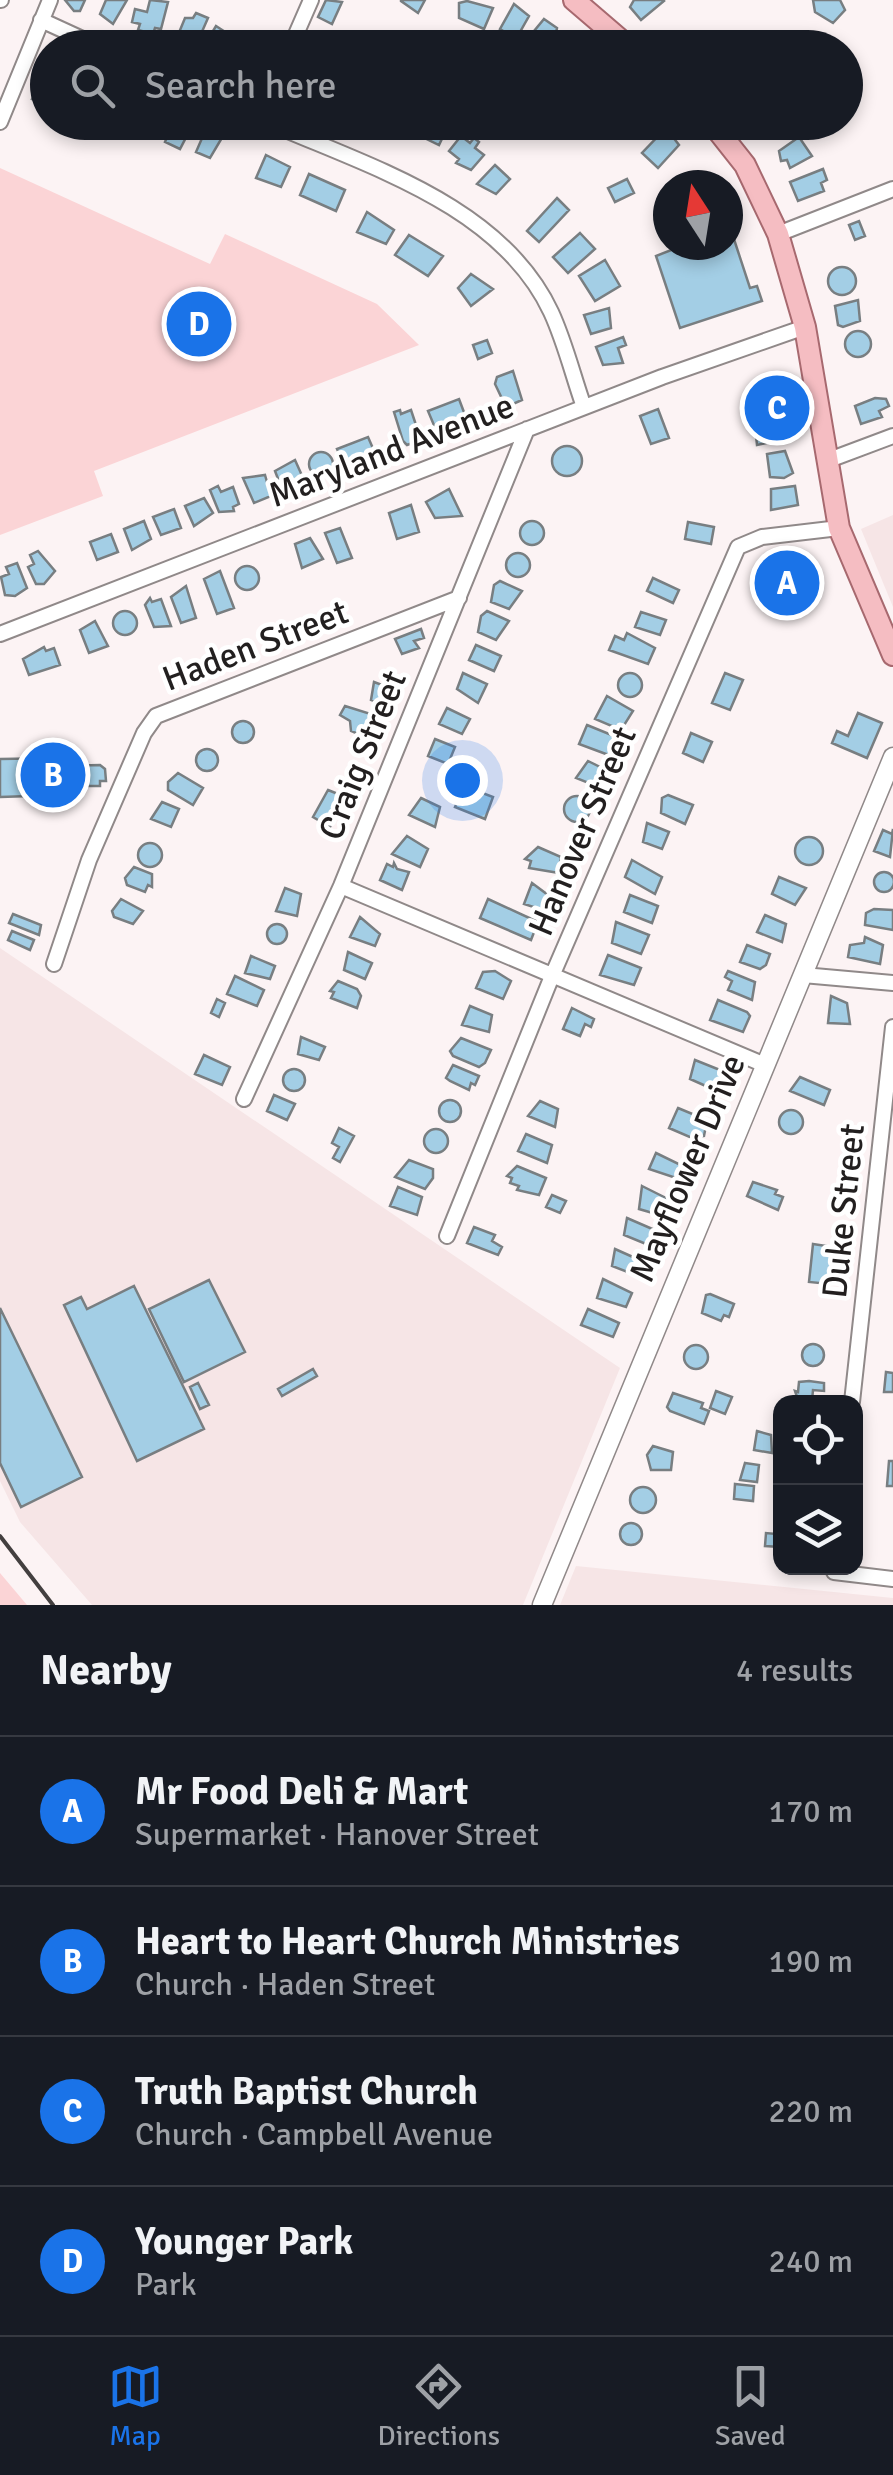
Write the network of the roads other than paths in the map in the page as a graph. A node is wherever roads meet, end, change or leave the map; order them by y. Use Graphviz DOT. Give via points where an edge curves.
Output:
graph roads {
  1 [pos="50,0"];
  2 [pos="311,0"];
  3 [pos="574,0"];
  4 [pos="41,20"];
  5 [pos="37,30"];
  6 [pos="63,30"];
  7 [pos="298,30"];
  8 [pos="609,30"];
  9 [pos="30,47"];
  10 [pos="0,122"];
  11 [pos="308,140"];
  12 [pos="725,140"];
  13 [pos="893,190"];
  14 [pos="778,234"];
  15 [pos="805,327"];
  16 [pos="584,408"];
  17 [pos="527,430"];
  18 [pos="893,436"];
  19 [pos="829,460"];
  20 [pos="839,528"];
  21 [pos="459,598"];
  22 [pos="0,634"];
  23 [pos="893,655"];
  24 [pos="893,757"];
  25 [pos="341,886"];
  26 [pos="54,964"];
  27 [pos="802,974"];
  28 [pos="552,976"];
  29 [pos="893,983"];
  30 [pos="893,1026"];
  31 [pos="766,1065"];
  32 [pos="244,1099"];
  33 [pos="447,1236"];
  34 [pos="853,1395"];
  35 [pos="863,1574"];
  36 [pos="893,1578"];
  37 [pos="542,1605"];
  1 -- 4 [label="street"];
  2 -- 7 [label="street"];
  3 -- 8 [label="main road"];
  4 -- 5 [label="street"];
  4 -- 6 [label="street"];
  9 -- 10 [label="street"];
  11 -- 16 [label="street" via="434,196 529,276 551,312"];
  12 -- 14 [label="main road" via="745,165"];
  13 -- 14 [label="street"];
  14 -- 15 [label="main road"];
  15 -- 16 [label="street, Maryland Avenue"];
  15 -- 19 [label="main road"];
  16 -- 17 [label="street, Maryland Avenue"];
  17 -- 21 [label="street, Craig Street"];
  17 -- 22 [label="street, Maryland Avenue"];
  18 -- 19 [label="street"];
  19 -- 20 [label="main road"];
  20 -- 23 [label="main road"];
  20 -- 28 [label="street, Hanover Street" via="762,536 738,547"];
  21 -- 25 [label="street, Craig Street"];
  21 -- 26 [label="street, Haden Street" via="156,716 89,860"];
  24 -- 27 [label="street, Mayflower Drive"];
  25 -- 28 [label="street"];
  25 -- 32 [label="street, Craig Street"];
  27 -- 29 [label="street"];
  27 -- 31 [label="street, Mayflower Drive"];
  28 -- 31 [label="street"];
  28 -- 33 [label="street, Hanover Street"];
  30 -- 34 [label="street, Duke Street"];
  31 -- 37 [label="street, Mayflower Drive"];
  35 -- 36 [label="street"];
}
